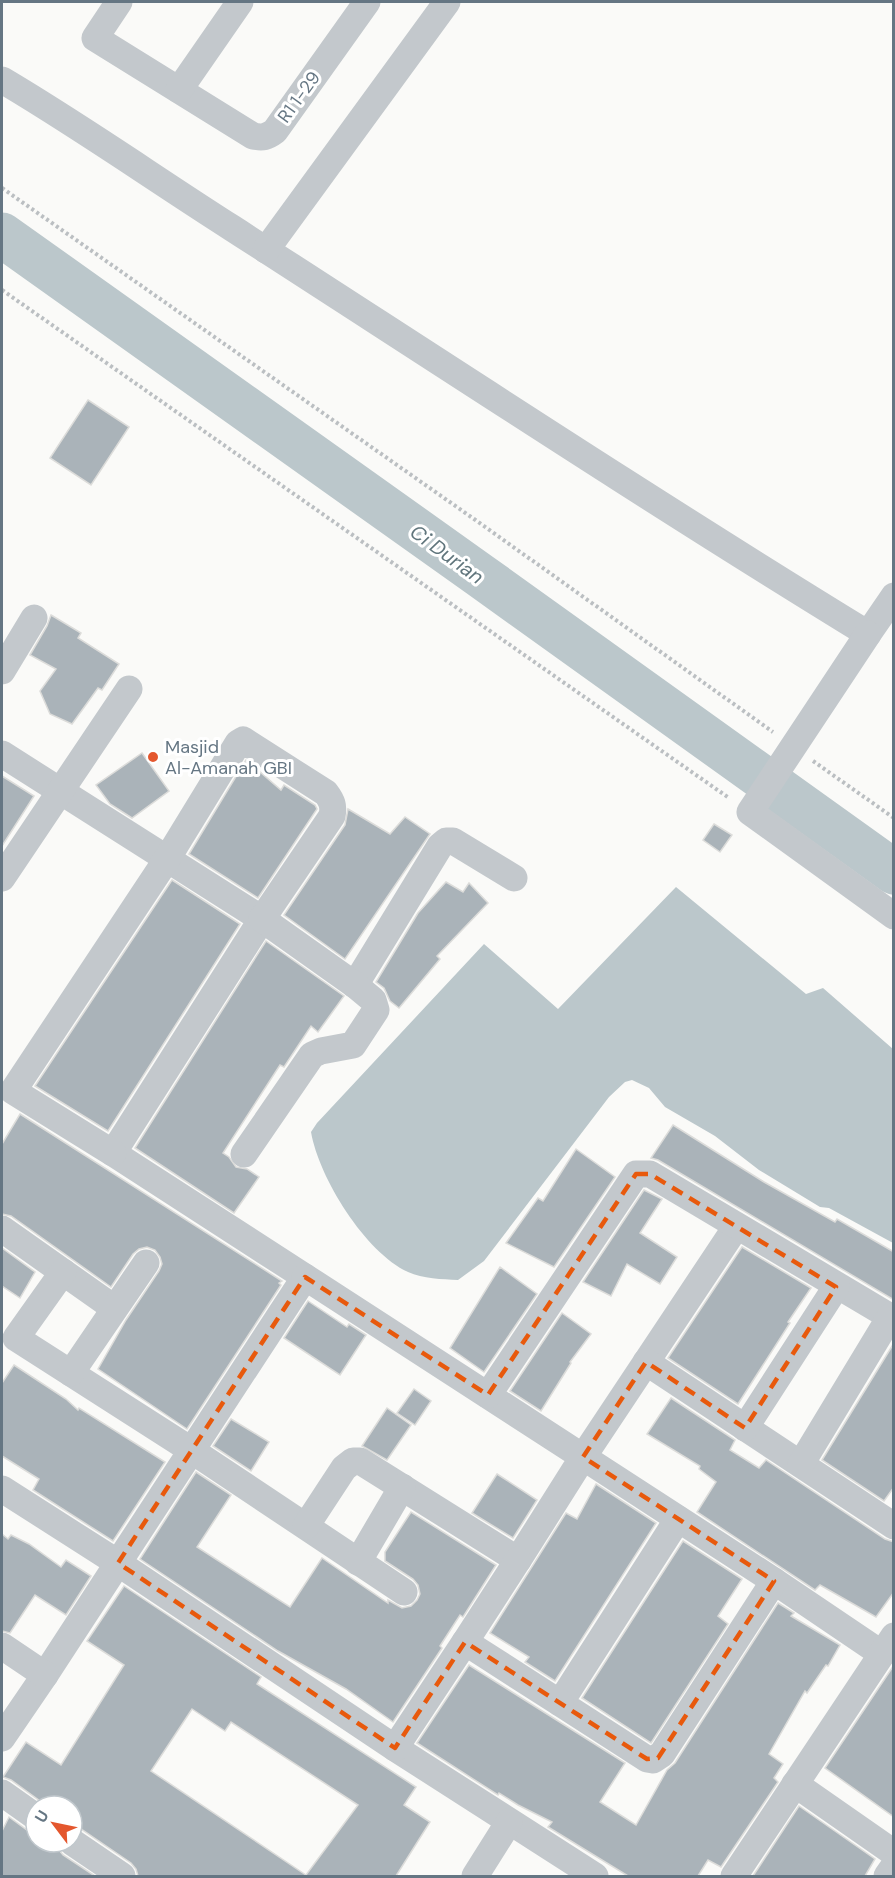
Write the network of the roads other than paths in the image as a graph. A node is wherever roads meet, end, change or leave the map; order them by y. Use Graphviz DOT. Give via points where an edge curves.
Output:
graph roads {
  1 [pos="119,2"];
  2 [pos="240,2"];
  3 [pos="368,2"];
  4 [pos="447,2"];
  5 [pos="2,80"];
  6 [pos="179,90"];
  7 [pos="266,250"];
  8 [pos="894,596"];
  9 [pos="34,618"];
  10 [pos="868,634"];
  11 [pos="2,671"];
  12 [pos="129,689"];
  13 [pos="2,754"];
  14 [pos="60,791"];
  15 [pos="166,859"];
  16 [pos="2,878"];
  17 [pos="514,878"];
  18 [pos="894,916"];
  19 [pos="262,919"];
  20 [pos="355,985"];
  21 [pos="7,1100"];
  22 [pos="113,1153"];
  23 [pos="244,1154"];
  24 [pos="736,1227"];
  25 [pos="2,1229"];
  26 [pos="146,1263"];
  27 [pos="63,1272"];
  28 [pos="305,1277"];
  29 [pos="836,1287"];
  30 [pos="114,1308"];
  31 [pos="892,1318"];
  32 [pos="646,1362"];
  33 [pos="71,1373"];
  34 [pos="488,1395"];
  35 [pos="745,1428"];
  36 [pos="191,1449"];
  37 [pos="583,1457"];
  38 [pos="801,1464"];
  39 [pos="402,1487"];
  40 [pos="2,1489"];
  41 [pos="678,1519"];
  42 [pos="892,1521"];
  43 [pos="306,1526"];
  44 [pos="518,1560"];
  45 [pos="358,1562"];
  46 [pos="118,1563"];
  47 [pos="774,1581"];
  48 [pos="404,1592"];
  49 [pos="465,1642"];
  50 [pos="888,1645"];
  51 [pos="2,1646"];
  52 [pos="45,1675"];
  53 [pos="560,1703"];
  54 [pos="2,1738"];
  55 [pos="395,1748"];
  56 [pos="795,1784"];
  57 [pos="2,1793"];
  58 [pos="24,1809"];
  59 [pos="509,1822"];
  60 [pos="84,1850"];
  61 [pos="894,1852"];
  62 [pos="894,1866"];
  63 [pos="479,1875"];
  64 [pos="122,1876"];
  65 [pos="596,1876"];
  66 [pos="734,1876"];
  67 [pos="887,1876"];
  1 -- 6 [label="street" via="94,38"];
  2 -- 6 [label="street"];
  3 -- 6 [label="street, R1 1-29" via="269,136 253,135"];
  4 -- 7 [label="street"];
  5 -- 7 [label="street"];
  7 -- 10 [label="street"];
  8 -- 10 [label="street"];
  9 -- 11 [label="street"];
  10 -- 18 [label="street" via="753,808"];
  12 -- 14 [label="street"];
  13 -- 14 [label="street"];
  14 -- 15 [label="street"];
  14 -- 16 [label="street"];
  15 -- 19 [label="street"];
  15 -- 19 [label="street" via="238,743 246,740 326,793 334,808"];
  15 -- 21 [label="street"];
  17 -- 20 [label="street" via="453,841 446,841"];
  19 -- 20 [label="street"];
  19 -- 22 [label="street"];
  20 -- 23 [label="street" via="373,1000 375,1014 353,1045 312,1055"];
  21 -- 22 [label="street"];
  22 -- 28 [label="street"];
  24 -- 29 [label="street"];
  24 -- 32 [label="street"];
  24 -- 34 [label="street" via="650,1174 636,1174"];
  25 -- 27 [label="street"];
  26 -- 30 [label="street"];
  27 -- 30 [label="street"];
  27 -- 33 [label="street" via="10,1348"];
  28 -- 34 [label="street"];
  28 -- 36 [label="street"];
  29 -- 31 [label="street"];
  29 -- 35 [label="street"];
  30 -- 33 [label="street"];
  31 -- 38 [label="street"];
  32 -- 35 [label="street"];
  32 -- 37 [label="street"];
  33 -- 36 [label="street"];
  34 -- 37 [label="street"];
  35 -- 38 [label="street"];
  36 -- 43 [label="street"];
  36 -- 46 [label="street"];
  37 -- 41 [label="street"];
  37 -- 44 [label="street"];
  38 -- 42 [label="street"];
  39 -- 43 [label="street" via="365,1463 353,1461 344,1468"];
  39 -- 44 [label="street"];
  39 -- 45 [label="street"];
  40 -- 46 [label="street"];
  41 -- 47 [label="street"];
  41 -- 53 [label="street"];
  43 -- 45 [label="street"];
  44 -- 49 [label="street"];
  45 -- 48 [label="street"];
  46 -- 52 [label="street"];
  46 -- 55 [label="street"];
  47 -- 50 [label="street"];
  47 -- 53 [label="street" via="658,1758 647,1759"];
  49 -- 53 [label="street"];
  49 -- 55 [label="street"];
  50 -- 56 [label="street"];
  51 -- 52 [label="street"];
  52 -- 54 [label="street"];
  55 -- 59 [label="street"];
  56 -- 61 [label="street"];
  56 -- 66 [label="street"];
  57 -- 58 [label="street"];
  59 -- 63 [label="street"];
  59 -- 65 [label="street"];
  60 -- 64 [label="street"];
  62 -- 67 [label="street"];
}
